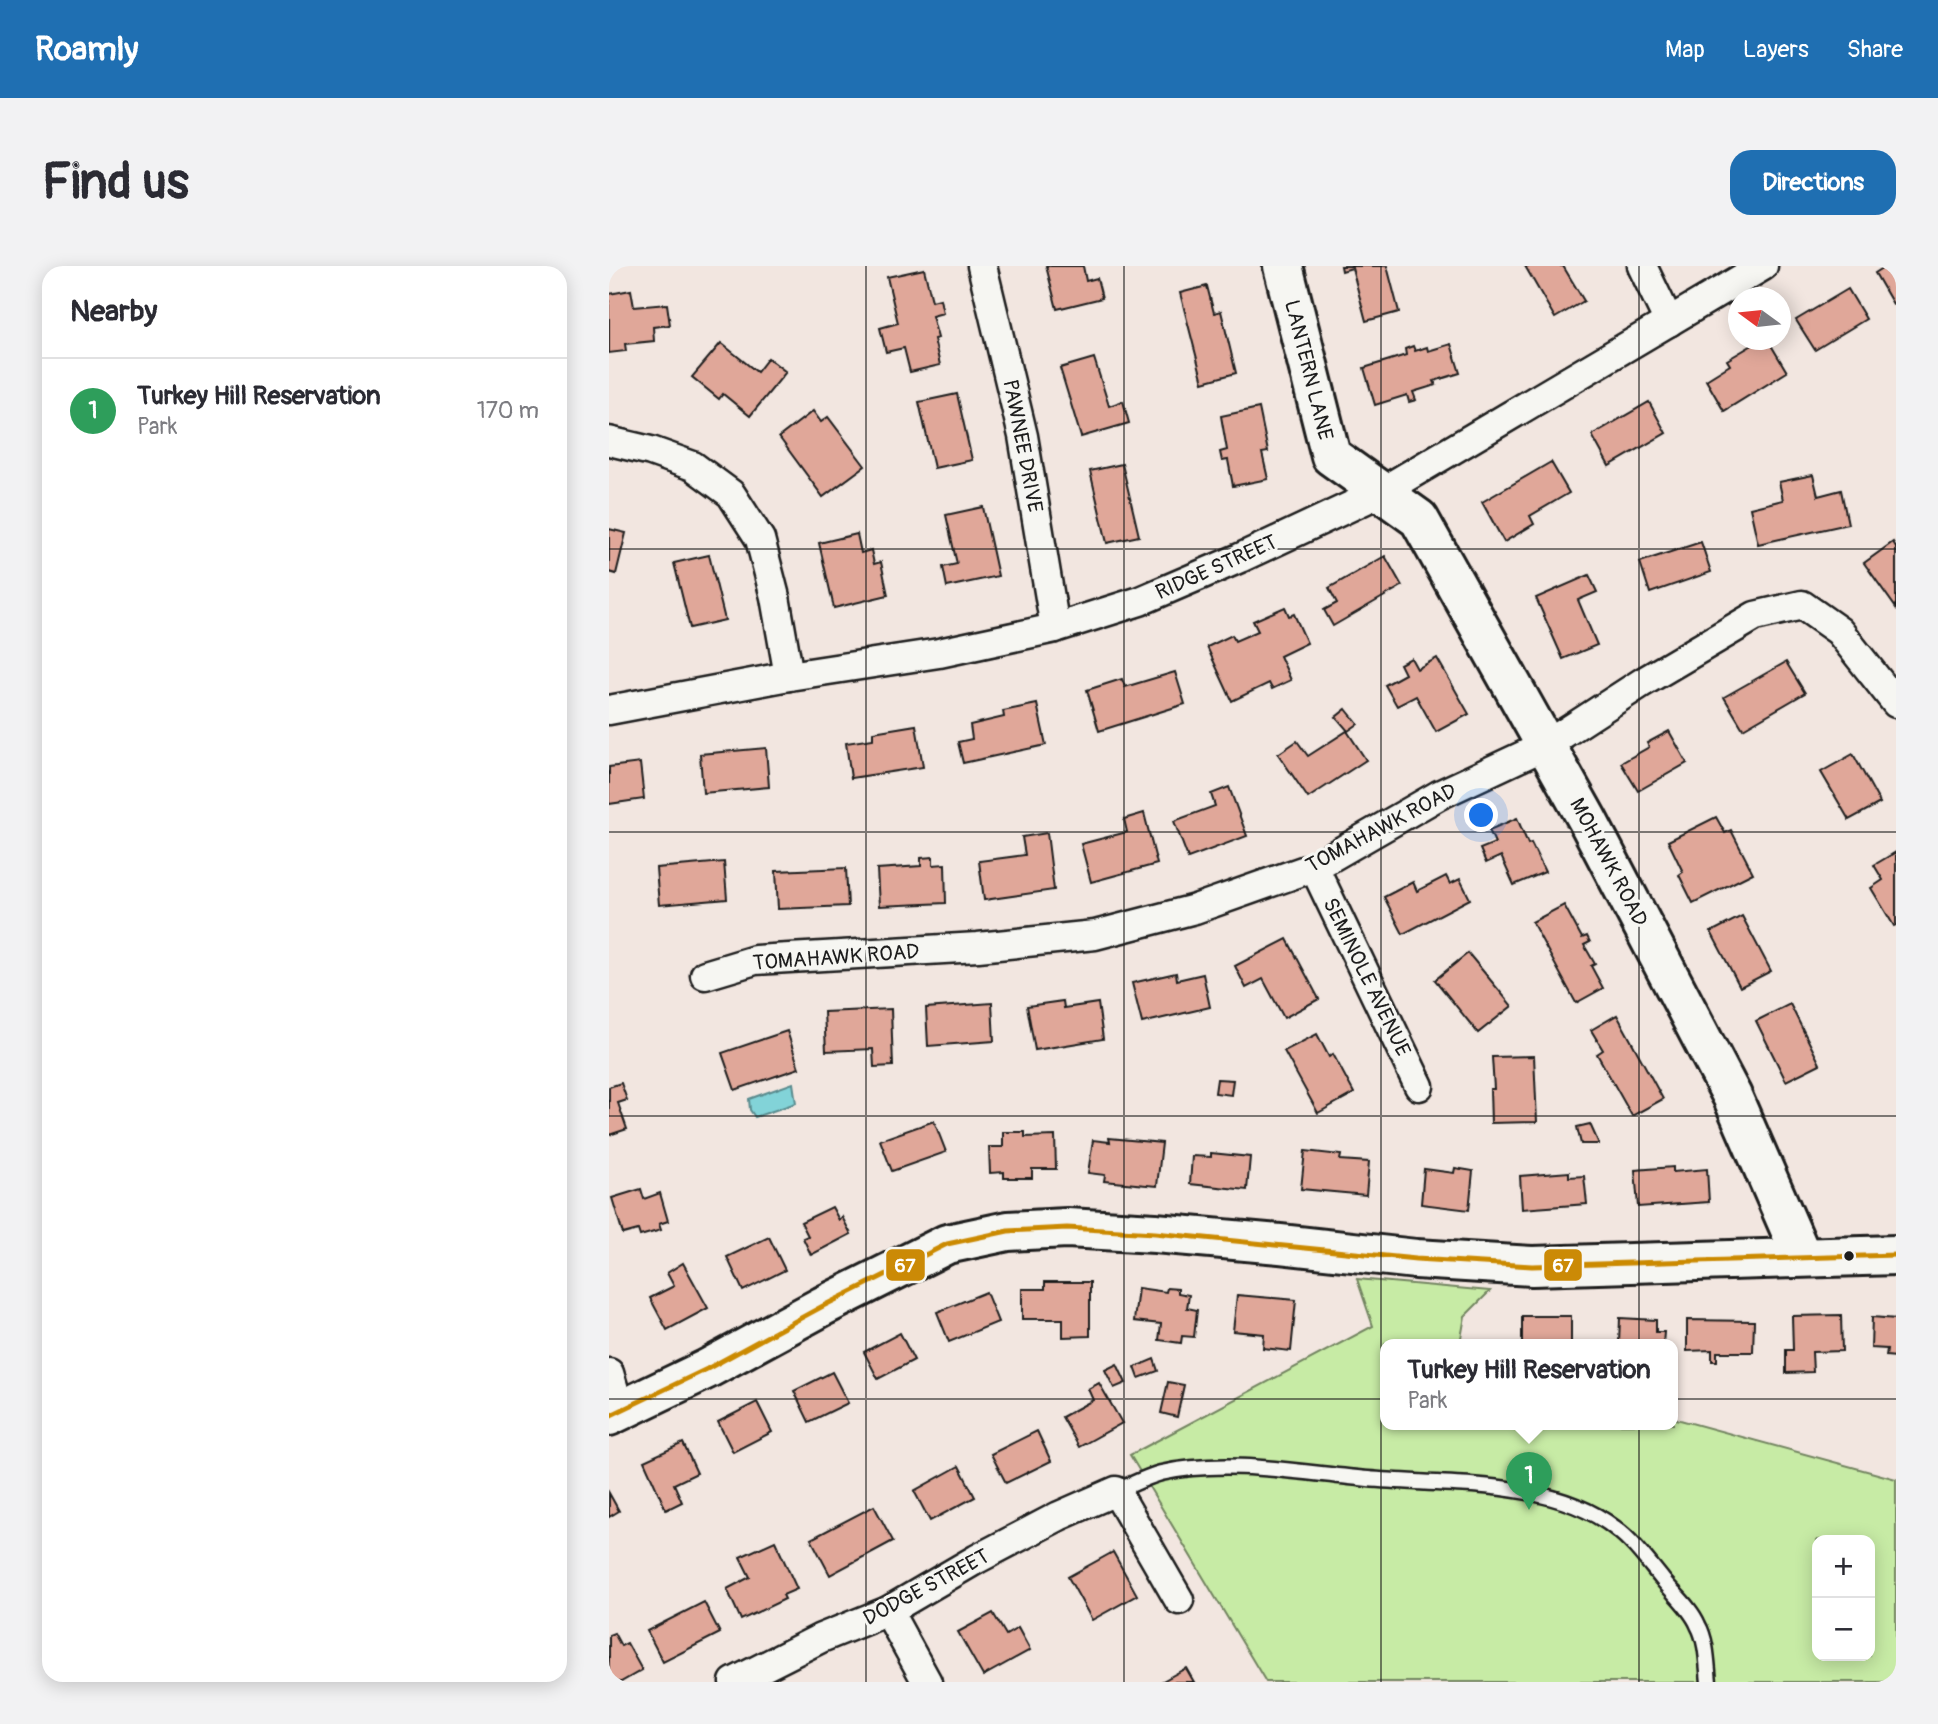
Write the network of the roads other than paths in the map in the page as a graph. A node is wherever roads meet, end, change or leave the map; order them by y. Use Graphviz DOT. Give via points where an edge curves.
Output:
graph roads {
  1 [pos="982,266"];
  2 [pos="1283,266"];
  3 [pos="1642,266"];
  4 [pos="1763,266"];
  5 [pos="1669,322"];
  6 [pos="609,441"];
  7 [pos="1381,492"];
  8 [pos="1055,628"];
  9 [pos="789,676"];
  10 [pos="1896,703"];
  11 [pos="609,710"];
  12 [pos="1546,745"];
  13 [pos="1314,867"];
  14 [pos="705,975"];
  15 [pos="1419,1086"];
  16 [pos="1896,1255"];
  17 [pos="1802,1257"];
  18 [pos="609,1373"];
  19 [pos="615,1413"];
  20 [pos="1116,1491"];
  21 [pos="1179,1600"];
  22 [pos="888,1611"];
  23 [pos="734,1682"];
  24 [pos="927,1682"];
  25 [pos="1709,1682"];
  1 -- 8 [label="street, PAWNEE DRIVE" via="1023,436"];
  2 -- 7 [label="street, LANTERN LANE" via="1331,456"];
  3 -- 5 [label="street"];
  4 -- 5 [label="street, RIDGE STREET"];
  5 -- 7 [label="street, RIDGE STREET"];
  6 -- 9 [label="street" via="693,466 731,494 760,539"];
  7 -- 8 [label="street, RIDGE STREET" via="1140,601"];
  7 -- 12 [label="street, MOHAWK ROAD" via="1419,519"];
  8 -- 9 [label="street, RIDGE STREET" via="939,653"];
  9 -- 11 [label="street, RIDGE STREET"];
  10 -- 12 [label="street, TOMAHAWK ROAD" via="1839,631 1802,605 1755,616"];
  12 -- 13 [label="street, TOMAHAWK ROAD" via="1439,795"];
  12 -- 17 [label="street, MOHAWK ROAD" via="1732,1096"];
  13 -- 14 [label="street, TOMAHAWK ROAD" via="1195,909 1095,935 755,960"];
  13 -- 15 [label="street, SEMINOLE AVENUE"];
  16 -- 17 [label="street"];
  17 -- 19 [label="street" via="1532,1266 1155,1233 1067,1228 1008,1231 947,1244"];
  18 -- 19 [label="street"];
  20 -- 21 [label="street"];
  20 -- 22 [label="street, DODGE STREET" via="1048,1522"];
  20 -- 25 [label="lane" via="1159,1474 1243,1468 1477,1486 1555,1499 1615,1528 1643,1556 1698,1624"];
  22 -- 23 [label="street, DODGE STREET" via="821,1638"];
  22 -- 24 [label="street"];
}
